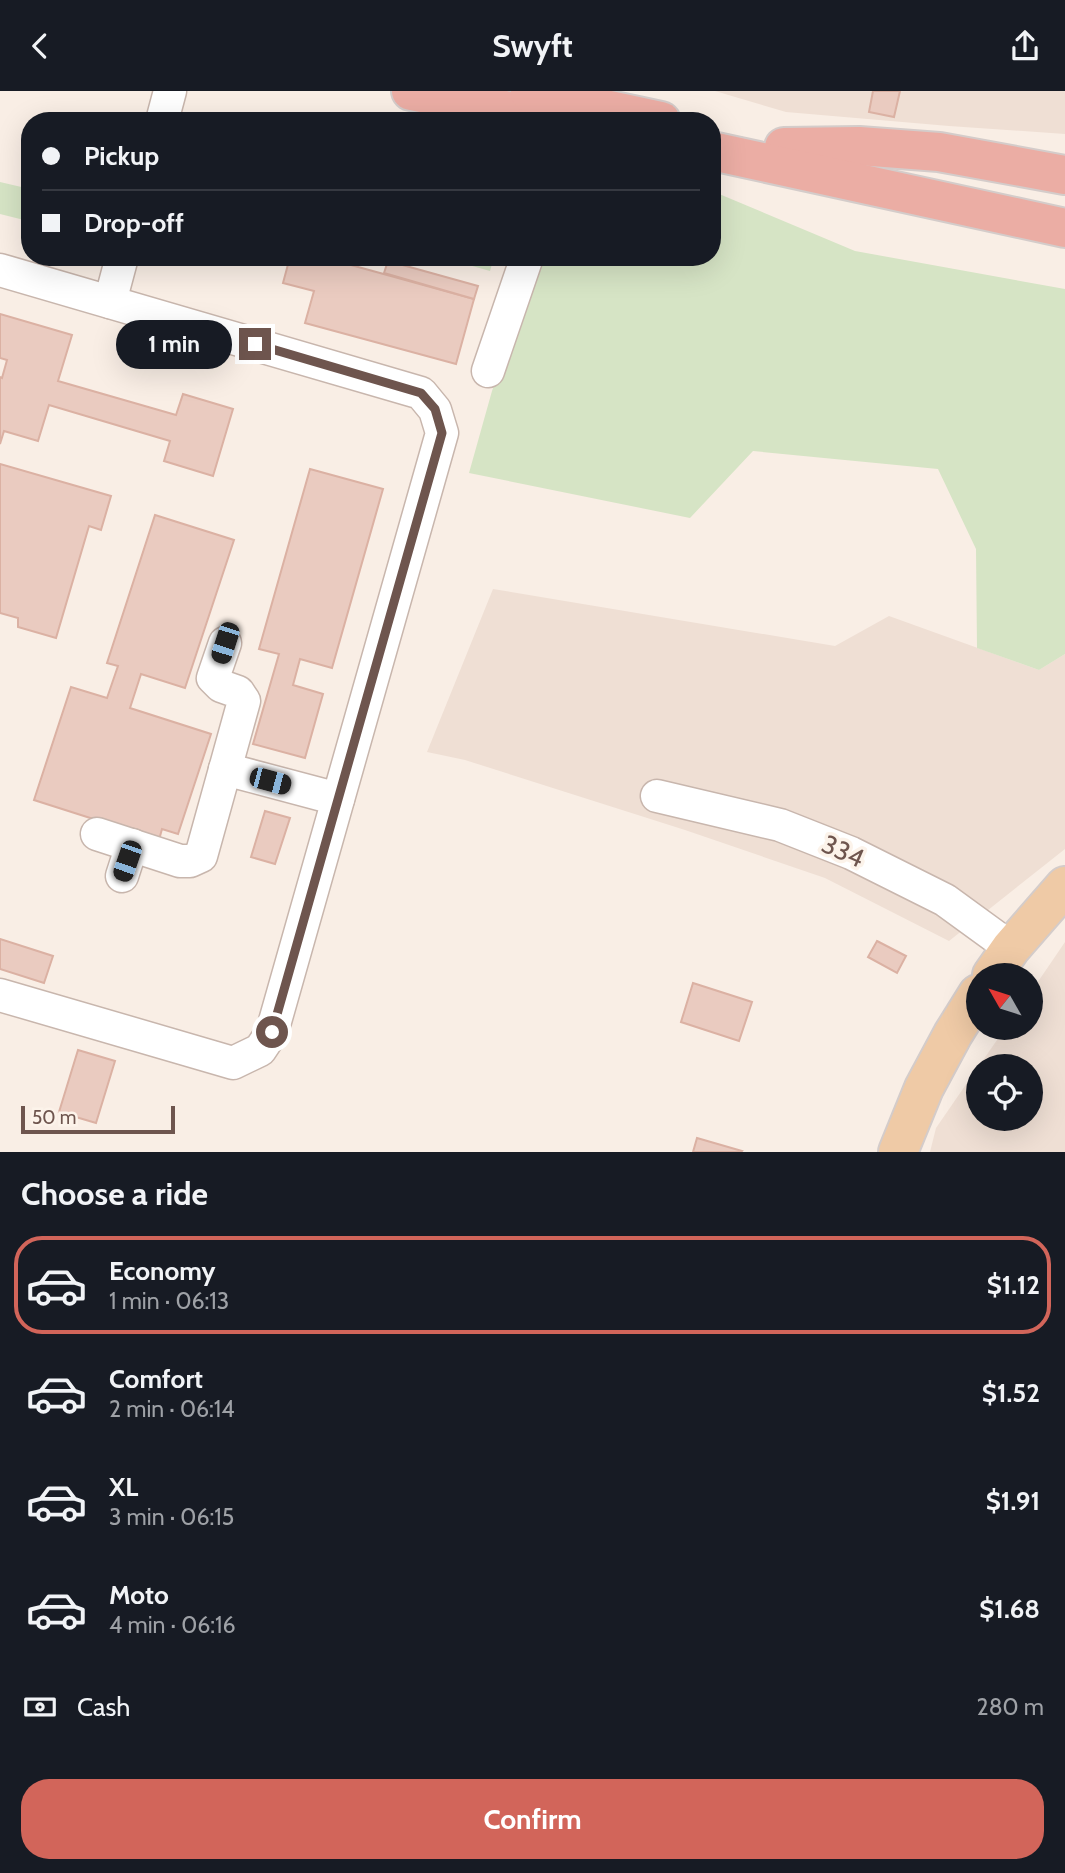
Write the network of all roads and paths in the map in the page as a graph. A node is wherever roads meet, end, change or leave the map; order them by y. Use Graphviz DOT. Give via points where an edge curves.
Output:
graph roads {
  1 [pos="170,91"];
  2 [pos="411,91"];
  3 [pos="522,91"];
  4 [pos="164,112"];
  5 [pos="515,112"];
  6 [pos="619,112"];
  7 [pos="721,135"];
  8 [pos="721,152"];
  9 [pos="783,156"];
  10 [pos="1065,174"];
  11 [pos="911,185"];
  12 [pos="1065,204"];
  13 [pos="1065,228"];
  14 [pos="1065,249"];
  15 [pos="120,266"];
  16 [pos="524,266"];
  17 [pos="0,270"];
  18 [pos="110,302"];
  19 [pos="488,371"];
  20 [pos="225,643"];
  21 [pos="225,769"];
  22 [pos="657,796"];
  23 [pos="338,799"];
  24 [pos="97,834"];
  25 [pos="132,845"];
  26 [pos="122,876"];
  27 [pos="1065,886"];
  28 [pos="1002,962"];
  29 [pos="0,995"];
  30 [pos="966,1013"];
  31 [pos="898,1152"];
  1 -- 4 [label="street"];
  2 -- 5 [label="highway"];
  3 -- 6 [label="highway"];
  7 -- 9 [label="highway"];
  8 -- 9 [label="highway"];
  9 -- 10 [label="highway" via="859,146 939,152"];
  9 -- 11 [label="highway"];
  9 -- 14 [label="highway" via="897,204"];
  11 -- 12 [label="highway"];
  11 -- 13 [label="highway"];
  15 -- 18 [label="street"];
  16 -- 19 [label="street"];
  17 -- 18 [label="street"];
  18 -- 23 [label="street" via="421,393 435,409 442,433"];
  20 -- 21 [label="street" via="214,678 244,701"];
  21 -- 23 [label="street"];
  21 -- 25 [label="street" via="201,856 180,861"];
  22 -- 28 [label="street, 334" via="780,825 851,853 945,900"];
  23 -- 29 [label="street" via="272,1032 260,1050 233,1063"];
  24 -- 25 [label="street"];
  25 -- 26 [label="street"];
  27 -- 28 [label="main road"];
  30 -- 31 [label="main road" via="924,1088"];
}
